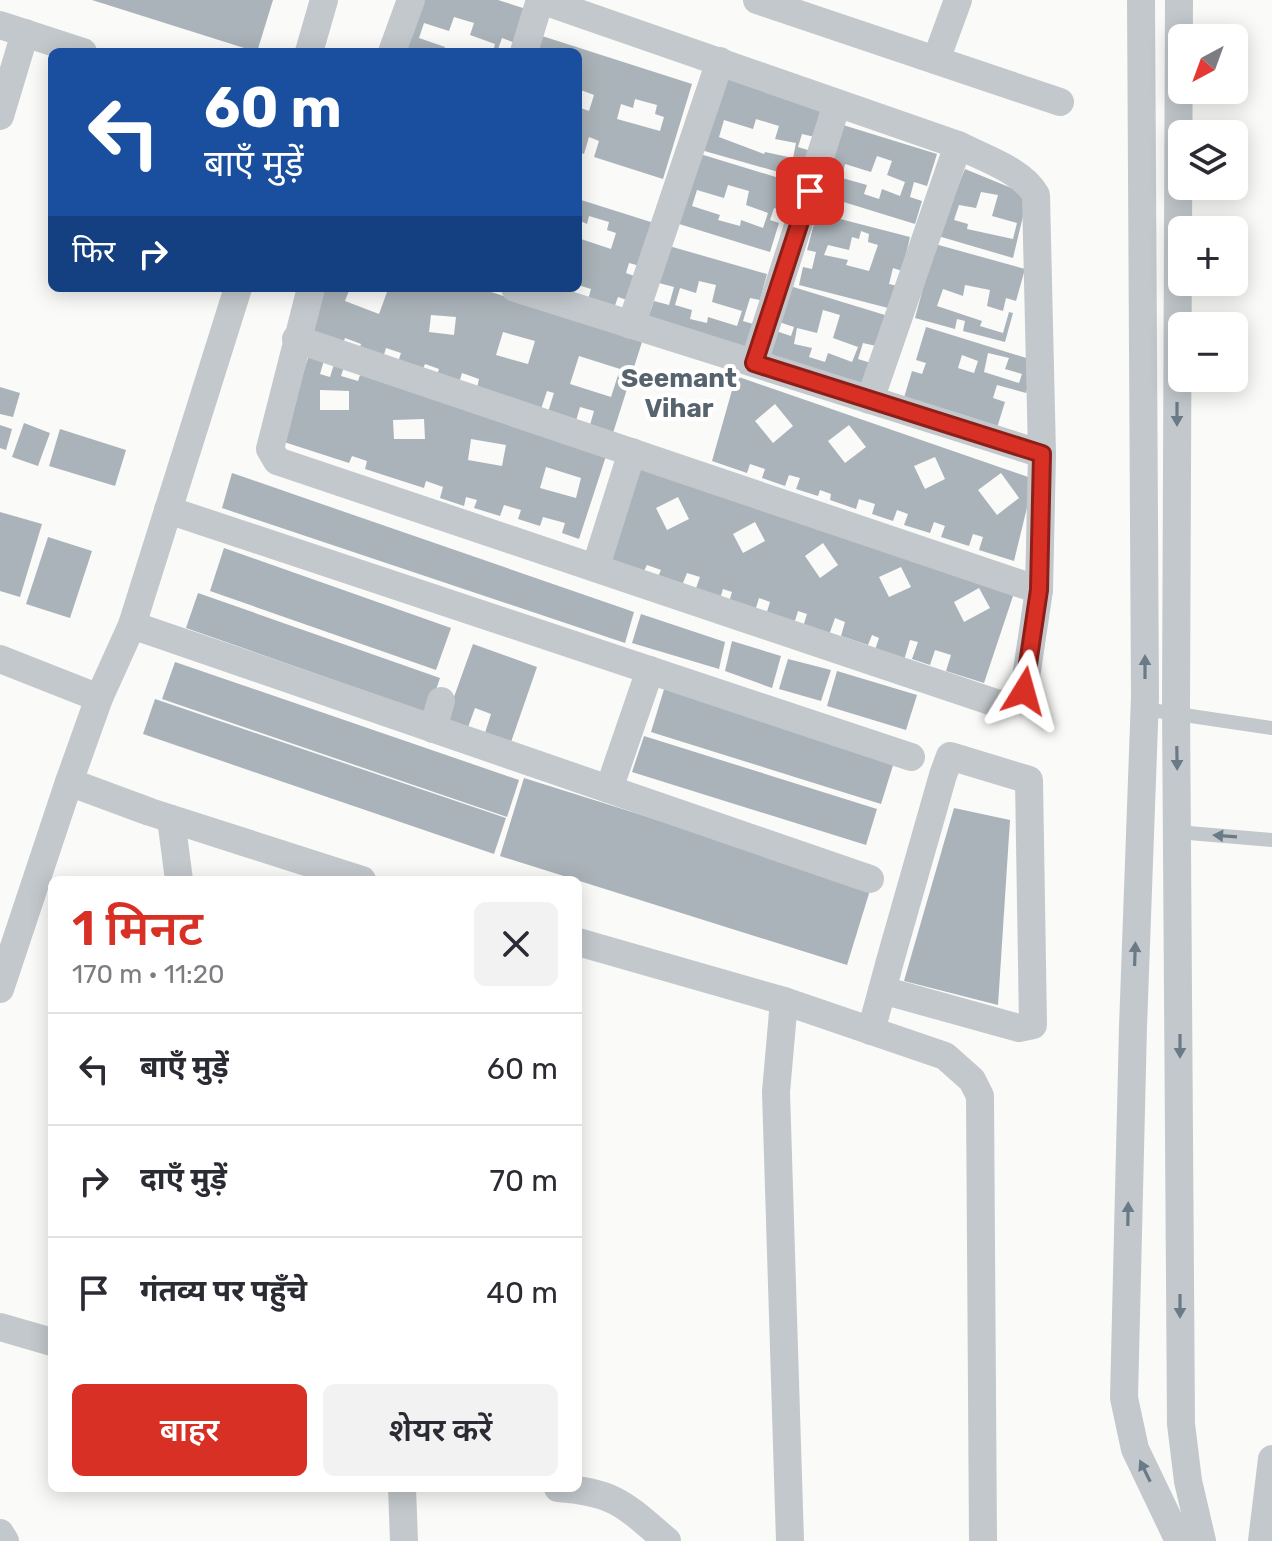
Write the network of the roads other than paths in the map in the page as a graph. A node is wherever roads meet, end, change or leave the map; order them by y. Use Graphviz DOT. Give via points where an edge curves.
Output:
graph roads {
  1 [pos="324,0"];
  2 [pos="411,0"];
  3 [pos="541,0"];
  4 [pos="757,0"];
  5 [pos="958,0"];
  6 [pos="1141,0"];
  7 [pos="1179,0"];
  8 [pos="12,29"];
  9 [pos="71,48"];
  10 [pos="310,48"];
  11 [pos="393,48"];
  12 [pos="525,48"];
  13 [pos="936,60"];
  14 [pos="720,61"];
  15 [pos="1060,102"];
  16 [pos="837,104"];
  17 [pos="0,116"];
  18 [pos="958,145"];
  19 [pos="237,292"];
  20 [pos="310,292"];
  21 [pos="528,292"];
  22 [pos="631,325"];
  23 [pos="296,339"];
  24 [pos="754,363"];
  25 [pos="870,400"];
  26 [pos="632,452"];
  27 [pos="1042,454"];
  28 [pos="168,510"];
  29 [pos="596,566"];
  30 [pos="1039,590"];
  31 [pos="132,625"];
  32 [pos="0,659"];
  33 [pos="650,670"];
  34 [pos="99,698"];
  35 [pos="441,701"];
  36 [pos="1144,709"];
  37 [pos="1176,713"];
  38 [pos="1272,728"];
  39 [pos="433,729"];
  40 [pos="911,757"];
  41 [pos="69,782"];
  42 [pos="609,789"];
  43 [pos="171,819"];
  44 [pos="1177,832"];
  45 [pos="1272,840"];
  46 [pos="178,876"];
  47 [pos="349,876"];
  48 [pos="870,879"];
  49 [pos="582,943"];
  50 [pos="0,989"];
  51 [pos="882,990"];
  52 [pos="784,1001"];
  53 [pos="871,1031"];
  54 [pos="0,1327"];
  55 [pos="48,1341"];
  56 [pos="1272,1459"];
  57 [pos="582,1489"];
  58 [pos="402,1492"];
  59 [pos="0,1533"];
  60 [pos="5,1541"];
  61 [pos="404,1541"];
  62 [pos="667,1541"];
  63 [pos="790,1541"];
  64 [pos="983,1541"];
  65 [pos="1179,1541"];
  66 [pos="1202,1541"];
  67 [pos="1262,1541"];
  1 -- 10 [label="street"];
  2 -- 11 [label="street"];
  3 -- 12 [label="street"];
  3 -- 14 [label="street"];
  4 -- 13 [label="street"];
  5 -- 13 [label="street"];
  36 -- 6 [label="street, one-way"];
  7 -- 37 [label="street, one-way"];
  8 -- 9 [label="street"];
  8 -- 17 [label="street"];
  13 -- 15 [label="street"];
  14 -- 16 [label="street"];
  14 -- 22 [label="street"];
  16 -- 18 [label="street"];
  16 -- 24 [label="street"];
  18 -- 25 [label="street"];
  18 -- 27 [label="street" via="1026,181 1036,195"];
  19 -- 28 [label="street"];
  20 -- 23 [label="street"];
  21 -- 22 [label="street"];
  22 -- 24 [label="street"];
  23 -- 26 [label="street"];
  23 -- 29 [label="street" via="270,449 273,458"];
  24 -- 25 [label="street"];
  25 -- 27 [label="street"];
  26 -- 29 [label="street"];
  26 -- 30 [label="street"];
  27 -- 30 [label="street"];
  28 -- 31 [label="street"];
  28 -- 33 [label="street"];
  29 -- 30 [label="street" via="999,704 1024,691"];
  31 -- 34 [label="street"];
  31 -- 39 [label="street"];
  32 -- 34 [label="street"];
  33 -- 40 [label="street"];
  33 -- 42 [label="street"];
  34 -- 41 [label="street"];
  35 -- 39 [label="street"];
  36 -- 37 [label="lane"];
  65 -- 36 [label="street, one-way" via="1135,1449 1124,1398"];
  37 -- 38 [label="lane"];
  37 -- 44 [label="street, one-way"];
  39 -- 42 [label="street"];
  41 -- 43 [label="street"];
  41 -- 50 [label="street"];
  42 -- 48 [label="street"];
  43 -- 46 [label="street"];
  43 -- 47 [label="street"];
  45 -- 44 [label="lane, one-way"];
  44 -- 66 [label="street, one-way" via="1181,1424"];
  49 -- 52 [label="street"];
  51 -- 51 [label="street" via="950,756 1029,780 1033,1025 1019,1028"];
  51 -- 53 [label="street"];
  52 -- 53 [label="street"];
  52 -- 63 [label="street" via="776,1092"];
  53 -- 64 [label="street" via="945,1056 972,1080 980,1096"];
  54 -- 55 [label="street"];
  56 -- 67 [label="street"];
  57 -- 62 [label="street" via="616,1500"];
  58 -- 61 [label="street"];
  59 -- 60 [label="street"];
}
